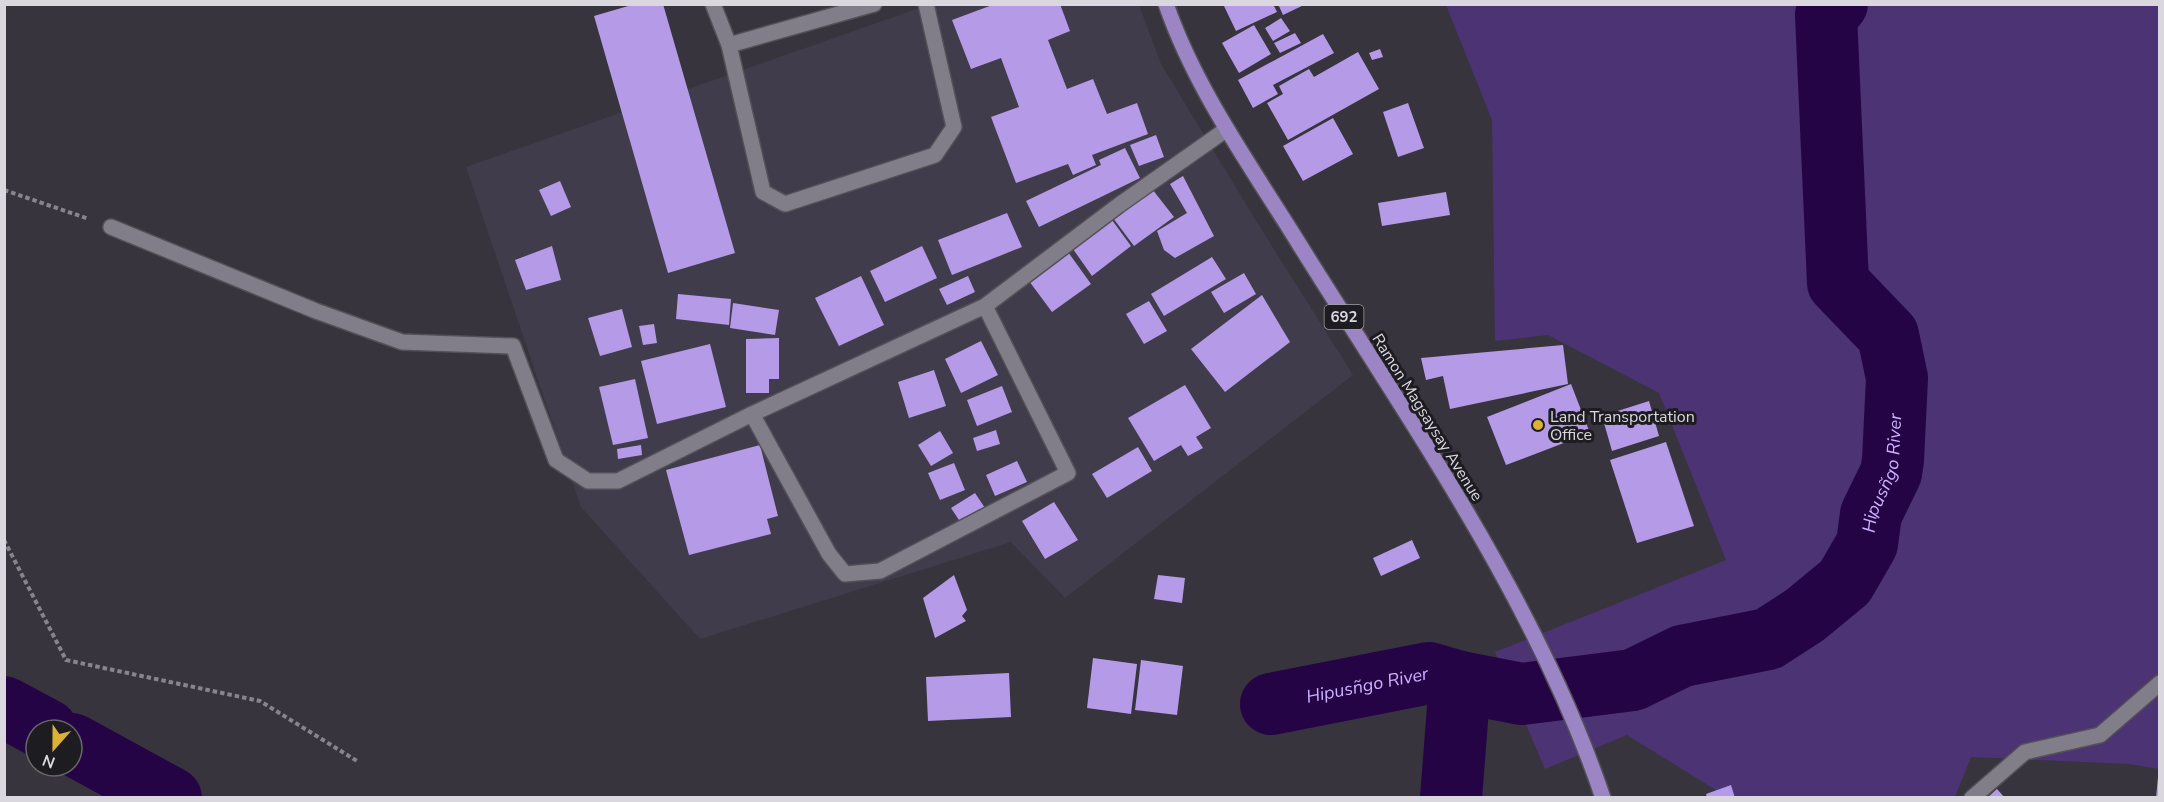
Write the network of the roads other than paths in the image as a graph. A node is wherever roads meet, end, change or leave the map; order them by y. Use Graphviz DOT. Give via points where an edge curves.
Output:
graph roads {
  1 [pos="713,4"];
  2 [pos="874,4"];
  3 [pos="926,4"];
  4 [pos="1166,4"];
  5 [pos="729,45"];
  6 [pos="1227,129"];
  7 [pos="111,227"];
  8 [pos="986,306"];
  9 [pos="752,414"];
  10 [pos="2160,683"];
  11 [pos="1603,798"];
  12 [pos="1972,798"];
  1 -- 5 [label="street"];
  2 -- 5 [label="street"];
  3 -- 5 [label="street" via="954,127 935,155 785,204 763,192"];
  4 -- 6 [label="main road, Ramon Magsaysay Avenue / 692" via="1178,39"];
  6 -- 8 [label="street"];
  6 -- 11 [label="main road, Ramon Magsaysay Avenue / 692" via="1449,484 1530,626 1588,754"];
  7 -- 9 [label="street" via="402,342 513,346 556,460 588,482 618,481"];
  8 -- 9 [label="street"];
  8 -- 9 [label="street" via="1068,473 880,571 844,574"];
  10 -- 12 [label="street" via="2100,735 2025,752"];
}
